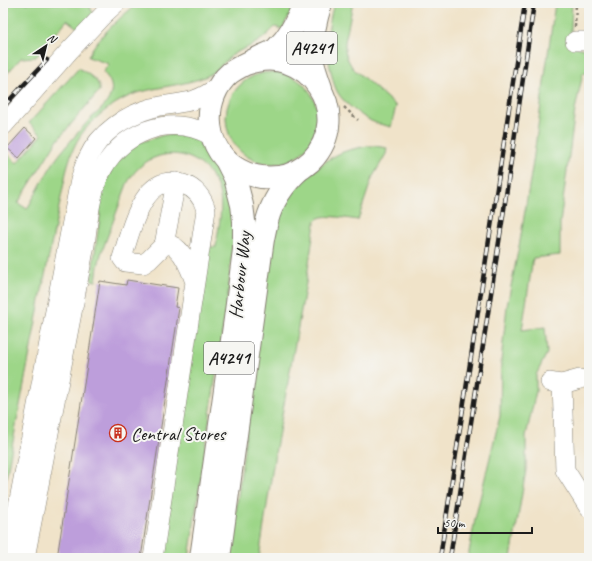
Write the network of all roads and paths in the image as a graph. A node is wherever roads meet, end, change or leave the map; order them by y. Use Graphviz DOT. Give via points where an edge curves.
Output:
graph roads {
  1 [pos="116,3"];
  2 [pos="304,3"];
  3 [pos="321,3"];
  4 [pos="576,3"];
  5 [pos="582,41"];
  6 [pos="246,64"];
  7 [pos="219,86"];
  8 [pos="323,93"];
  9 [pos="3,126"];
  10 [pos="212,136"];
  11 [pos="226,160"];
  12 [pos="298,170"];
  13 [pos="176,182"];
  14 [pos="164,246"];
  15 [pos="195,282"];
  16 [pos="564,382"];
  17 [pos="589,508"];
  18 [pos="8,558"];
  19 [pos="25,558"];
  20 [pos="153,558"];
  21 [pos="201,558"];
  22 [pos="219,558"];
  1 -- 9 [label="street" via="70,50"];
  2 -- 6 [label="main road, A4241" via="287,37 275,50"];
  3 -- 8 [label="main road, A4241" via="312,50"];
  4 -- 5 [label="path"];
  6 -- 7 [label="main road, A4241" via="230,74"];
  6 -- 8 [label="main road, A4241" via="272,59 294,65 311,76"];
  7 -- 10 [label="main road, A4241" via="210,109"];
  7 -- 18 [label="street" via="194,100 137,113 104,135 88,156 78,190"];
  8 -- 12 [label="main road, A4241" via="328,114 326,136 315,156"];
  10 -- 11 [label="main road, A4241"];
  10 -- 19 [label="street" via="192,127 176,125 158,126 143,131 115,151 98,176 92,196"];
  11 -- 12 [label="main road, A4241" via="252,176 282,177"];
  11 -- 21 [label="main road, Harbour Way / A4241" via="235,178 242,205 244,250"];
  12 -- 22 [label="main road, Harbour Way / A4241" via="283,187 267,220"];
  13 -- 14 [label="street"];
  13 -- 14 [label="street" via="165,182 156,187 140,206 122,258 125,262 143,264"];
  13 -- 15 [label="street" via="194,190 206,210"];
  14 -- 15 [label="street" via="171,245 180,252"];
  15 -- 20 [label="street"];
  16 -- 17 [label="street" via="565,470"];
}
